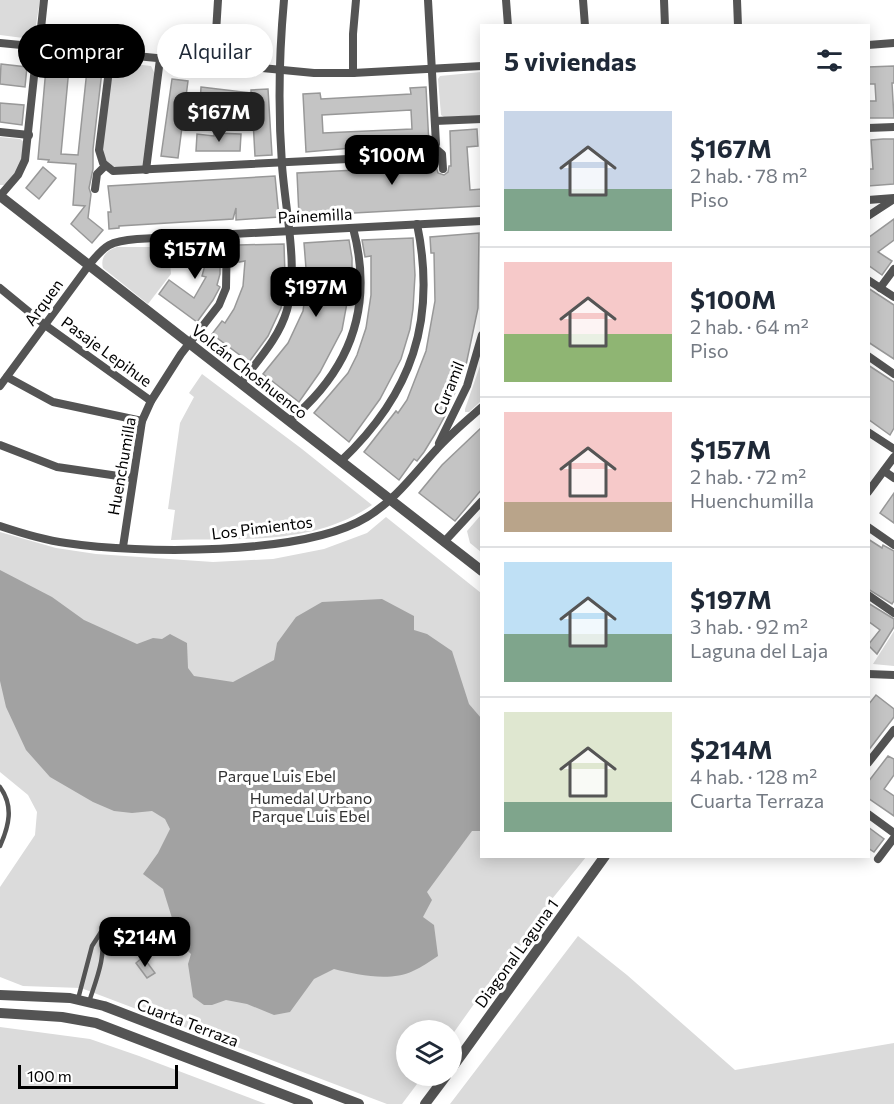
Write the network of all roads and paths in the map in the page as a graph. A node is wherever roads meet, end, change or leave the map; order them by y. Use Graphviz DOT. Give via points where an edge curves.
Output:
graph roads {
  1 [pos="44,0"];
  2 [pos="218,0"];
  3 [pos="284,0"];
  4 [pos="356,0"];
  5 [pos="428,0"];
  6 [pos="506,0"];
  7 [pos="583,0"];
  8 [pos="664,0"];
  9 [pos="737,0"];
  10 [pos="41,24"];
  11 [pos="216,24"];
  12 [pos="508,24"];
  13 [pos="585,24"];
  14 [pos="665,24"];
  15 [pos="738,24"];
  16 [pos="0,43"];
  17 [pos="894,43"];
  18 [pos="18,45"];
  19 [pos="870,45"];
  20 [pos="480,66"];
  21 [pos="431,68"];
  22 [pos="273,70"];
  23 [pos="280,71"];
  24 [pos="353,74"];
  25 [pos="33,78"];
  26 [pos="108,78"];
  27 [pos="158,78"];
  28 [pos="480,119"];
  29 [pos="435,121"];
  30 [pos="894,127"];
  31 [pos="870,128"];
  32 [pos="0,132"];
  33 [pos="29,135"];
  34 [pos="435,148"];
  35 [pos="282,163"];
  36 [pos="105,166"];
  37 [pos="443,169"];
  38 [pos="146,170"];
  39 [pos="95,189"];
  40 [pos="0,196"];
  41 [pos="894,198"];
  42 [pos="870,200"];
  43 [pos="870,215"];
  44 [pos="480,221"];
  45 [pos="417,224"];
  46 [pos="353,228"];
  47 [pos="288,231"];
  48 [pos="227,235"];
  49 [pos="89,265"];
  50 [pos="894,269"];
  51 [pos="870,281"];
  52 [pos="0,288"];
  53 [pos="880,288"];
  54 [pos="894,297"];
  55 [pos="45,325"];
  56 [pos="480,342"];
  57 [pos="190,344"];
  58 [pos="870,357"];
  59 [pos="894,374"];
  60 [pos="7,377"];
  61 [pos="241,383"];
  62 [pos="0,386"];
  63 [pos="151,401"];
  64 [pos="480,410"];
  65 [pos="142,421"];
  66 [pos="290,421"];
  67 [pos="870,433"];
  68 [pos="0,445"];
  69 [pos="894,449"];
  70 [pos="436,450"];
  71 [pos="894,457"];
  72 [pos="340,461"];
  73 [pos="884,471"];
  74 [pos="132,478"];
  75 [pos="894,478"];
  76 [pos="870,489"];
  77 [pos="391,500"];
  78 [pos="480,503"];
  79 [pos="0,526"];
  80 [pos="870,528"];
  81 [pos="444,542"];
  82 [pos="894,545"];
  83 [pos="123,547"];
  84 [pos="480,569"];
  85 [pos="870,596"];
  86 [pos="894,613"];
  87 [pos="870,674"];
  88 [pos="894,675"];
  89 [pos="894,730"];
  90 [pos="870,760"];
  91 [pos="0,787"];
  92 [pos="870,815"];
  93 [pos="894,833"];
  94 [pos="894,838"];
  95 [pos="0,846"];
  96 [pos="604,858"];
  97 [pos="878,859"];
  98 [pos="114,927"];
  99 [pos="100,932"];
  100 [pos="0,994"];
  101 [pos="83,1001"];
  102 [pos="0,1013"];
  103 [pos="462,1054"];
  104 [pos="438,1086"];
  105 [pos="308,1104"];
  106 [pos="359,1104"];
  107 [pos="425,1104"];
  1 -- 10 [label="street"];
  2 -- 11 [label="street"];
  3 -- 23 [label="street"];
  4 -- 24 [label="street"];
  5 -- 21 [label="street"];
  6 -- 12 [label="street"];
  7 -- 13 [label="street"];
  8 -- 14 [label="street"];
  9 -- 15 [label="street"];
  16 -- 18 [label="street"];
  17 -- 19 [label="street"];
  20 -- 21 [label="street"];
  21 -- 24 [label="street"];
  21 -- 29 [label="street"];
  22 -- 23 [label="street"];
  23 -- 24 [label="street"];
  23 -- 35 [label="street"];
  25 -- 33 [label="street"];
  26 -- 36 [label="street" via="99,147"];
  27 -- 38 [label="street"];
  28 -- 29 [label="street"];
  29 -- 34 [label="street"];
  30 -- 31 [label="street"];
  32 -- 33 [label="street"];
  33 -- 40 [label="street" via="24,164"];
  34 -- 35 [label="street" via="421,156"];
  34 -- 37 [label="street" via="442,154"];
  35 -- 38 [label="street"];
  35 -- 47 [label="street"];
  36 -- 38 [label="street" via="117,171"];
  36 -- 39 [label="street" via="97,174"];
  40 -- 49 [label="street, Volcán Choshuenco"];
  41 -- 42 [label="street"];
  41 -- 43 [label="street"];
  44 -- 45 [label="street, Painemilla"];
  45 -- 46 [label="street, Painemilla"];
  45 -- 72 [label="street" via="424,280 414,352 400,387 380,419"];
  46 -- 47 [label="street, Painemilla"];
  46 -- 66 [label="street" via="361,272 354,330 325,386"];
  47 -- 48 [label="street, Painemilla"];
  47 -- 61 [label="street" via="292,274 286,314 270,345"];
  48 -- 49 [label="street, Painemilla" via="117,241 104,247"];
  48 -- 57 [label="street, Huenchumilla" via="226,288 219,305"];
  49 -- 55 [label="street, Arquen"];
  49 -- 57 [label="street, Volcán Choshuenco"];
  50 -- 53 [label="street"];
  51 -- 53 [label="street"];
  52 -- 55 [label="street, Pasaje Lepihue"];
  53 -- 54 [label="street"];
  55 -- 60 [label="street, Arquen"];
  55 -- 63 [label="street, Pasaje Lepihue"];
  56 -- 70 [label="street, Curamil" via="467,386"];
  57 -- 61 [label="street, Volcán Choshuenco"];
  57 -- 63 [label="street, Huenchumilla"];
  58 -- 59 [label="street"];
  60 -- 62 [label="street, Arquen"];
  60 -- 65 [label="street" via="53,402"];
  61 -- 66 [label="street, Volcán Choshuenco"];
  63 -- 65 [label="street, Huenchumilla"];
  64 -- 70 [label="street, Los Pimientos"];
  65 -- 74 [label="street, Huenchumilla"];
  66 -- 72 [label="street, Volcán Choshuenco"];
  67 -- 69 [label="street"];
  68 -- 74 [label="street" via="57,467"];
  70 -- 77 [label="street, Los Pimientos"];
  71 -- 73 [label="street"];
  72 -- 77 [label="street, Volcán Choshuenco"];
  73 -- 75 [label="street"];
  73 -- 76 [label="street"];
  74 -- 83 [label="street, Huenchumilla"];
  77 -- 81 [label="street, Volcán Choshuenco"];
  77 -- 83 [label="street, Los Pimientos" via="358,522 304,539 206,548"];
  78 -- 81 [label="street"];
  79 -- 83 [label="street, Los Pimientos" via="52,541"];
  80 -- 82 [label="street"];
  81 -- 84 [label="street, Volcán Choshuenco"];
  85 -- 86 [label="street"];
  87 -- 88 [label="street"];
  89 -- 90 [label="street"];
  91 -- 95 [label="lane" via="9,811"];
  92 -- 93 [label="street"];
  94 -- 97 [label="street"];
  96 -- 103 [label="street, Diagonal Laguna 1"];
  98 -- 99 [label="lane"];
  99 -- 101 [label="lane" via="92,946"];
  99 -- 101 [label="lane" via="102,958"];
  100 -- 101 [label="street, Cuarta Terraza"];
  101 -- 106 [label="street, Cuarta Terraza"];
  102 -- 105 [label="street, Cuarta Terraza" via="96,1023"];
  104 -- 107 [label="street"];
}
